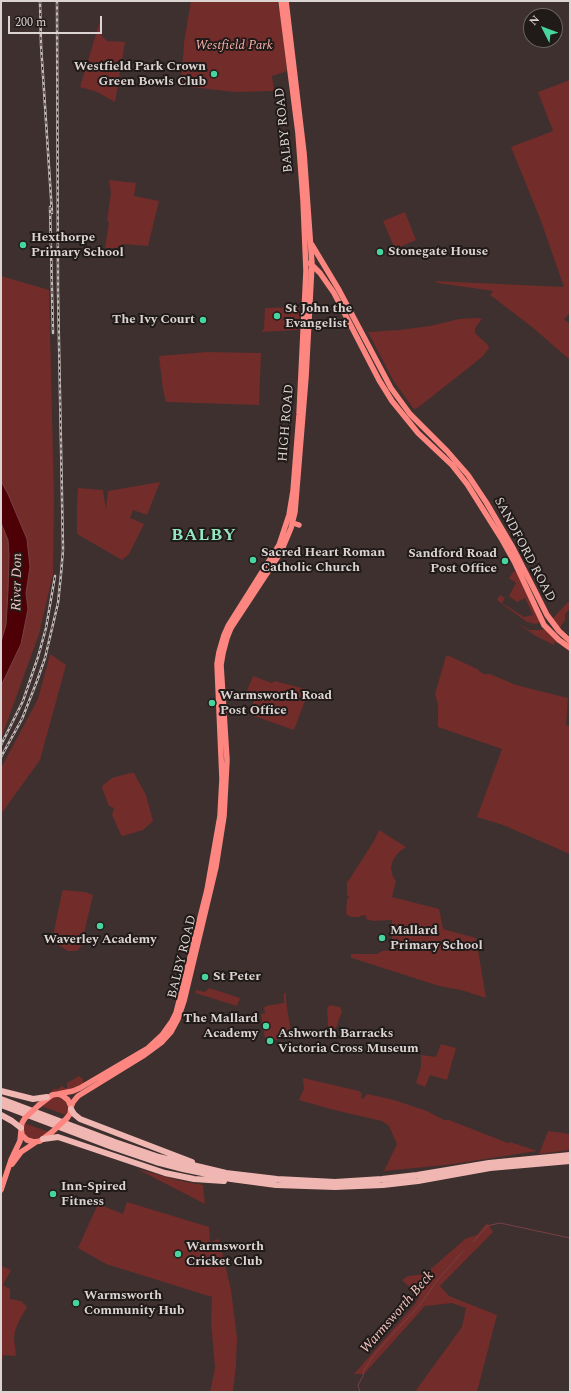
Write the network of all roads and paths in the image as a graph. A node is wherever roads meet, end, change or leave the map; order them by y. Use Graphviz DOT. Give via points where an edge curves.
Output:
graph roads {
  1 [pos="281,1"];
  2 [pos="286,1"];
  3 [pos="308,241"];
  4 [pos="304,258"];
  5 [pos="312,264"];
  6 [pos="328,273"];
  7 [pos="322,275"];
  8 [pos="312,278"];
  9 [pos="306,292"];
  10 [pos="306,333"];
  11 [pos="375,359"];
  12 [pos="379,380"];
  13 [pos="463,473"];
  14 [pos="298,485"];
  15 [pos="480,498"];
  16 [pos="486,502"];
  17 [pos="481,506"];
  18 [pos="289,515"];
  19 [pos="293,523"];
  20 [pos="299,525"];
  21 [pos="280,543"];
  22 [pos="281,552"];
  23 [pos="549,619"];
  24 [pos="544,624"];
  25 [pos="570,641"];
  26 [pos="570,648"];
  27 [pos="224,761"];
  28 [pos="1,1091"];
  29 [pos="58,1094"];
  30 [pos="47,1097"];
  31 [pos="1,1099"];
  32 [pos="1,1105"];
  33 [pos="71,1108"];
  34 [pos="1,1115"];
  35 [pos="21,1130"];
  36 [pos="40,1140"];
  37 [pos="570,1155"];
  38 [pos="570,1161"];
  39 [pos="8,1172"];
  40 [pos="263,1181"];
  41 [pos="1,1190"];
  1 -- 3 [label="main road, BALBY ROAD" via="298,134"];
  2 -- 3 [label="main road, BALBY ROAD" via="304,153"];
  3 -- 4 [label="main road, BALBY ROAD"];
  3 -- 5 [label="main road, HIGH ROAD"];
  3 -- 6 [label="main road, SANDFORD ROAD"];
  4 -- 5 [label="main road"];
  4 -- 9 [label="main road, HIGH ROAD"];
  5 -- 6 [label="main road" via="316,263"];
  5 -- 7 [label="main road"];
  5 -- 8 [label="main road, HIGH ROAD"];
  5 -- 9 [label="main road" via="309,266"];
  6 -- 11 [label="main road, SANDFORD ROAD"];
  7 -- 8 [label="main road" via="316,274"];
  7 -- 12 [label="main road, SANDFORD ROAD"];
  8 -- 10 [label="main road, HIGH ROAD"];
  9 -- 10 [label="main road, HIGH ROAD"];
  10 -- 14 [label="main road, HIGH ROAD"];
  10 -- 18 [label="main road, HIGH ROAD"];
  11 -- 12 [label="main road"];
  11 -- 13 [label="main road, SANDFORD ROAD" via="404,407"];
  12 -- 13 [label="main road, SANDFORD ROAD" via="404,418"];
  13 -- 15 [label="main road, SANDFORD ROAD"];
  14 -- 18 [label="main road" via="293,512"];
  14 -- 19 [label="main road"];
  15 -- 16 [label="main road, SANDFORD ROAD"];
  15 -- 17 [label="main road, SANDFORD ROAD"];
  16 -- 17 [label="main road"];
  16 -- 23 [label="main road, SANDFORD ROAD"];
  17 -- 24 [label="main road, SANDFORD ROAD" via="515,563"];
  18 -- 21 [label="main road"];
  19 -- 20 [label="main road"];
  19 -- 21 [label="main road"];
  19 -- 22 [label="main road"];
  21 -- 22 [label="main road"];
  21 -- 27 [label="main road" via="228,626 220,648 217,664"];
  22 -- 27 [label="main road" via="232,628 224,646 221,665"];
  23 -- 24 [label="main road, SANDFORD ROAD"];
  23 -- 25 [label="main road"];
  24 -- 26 [label="main road"];
  27 -- 29 [label="main road, BALBY ROAD" via="220,816 207,890 182,992 172,1021 148,1048 80,1088"];
  27 -- 33 [label="main road, BALBY ROAD" via="224,816 216,867 178,1019 167,1037 154,1049 78,1096"];
  28 -- 30 [label="highway" via="33,1099"];
  29 -- 30 [label="main road, BALBY ROAD"];
  29 -- 33 [label="main road" via="66,1097"];
  30 -- 35 [label="main road, bridge" via="25,1118"];
  31 -- 40 [label="highway" via="159,1157"];
  32 -- 40 [label="highway" via="156,1162 204,1174"];
  33 -- 36 [label="main road, BALBY ROAD, bridge" via="67,1118"];
  33 -- 40 [label="highway" via="80,1119 191,1162"];
  34 -- 35 [label="highway"];
  35 -- 36 [label="main road" via="27,1140"];
  35 -- 39 [label="main road" via="20,1141"];
  36 -- 39 [label="main road" via="21,1152"];
  36 -- 40 [label="highway" via="61,1138 176,1175 235,1183"];
  37 -- 40 [label="highway" via="502,1161 376,1180"];
  38 -- 40 [label="highway" via="510,1166 418,1181 364,1186 308,1187"];
  39 -- 41 [label="main road"];
}
